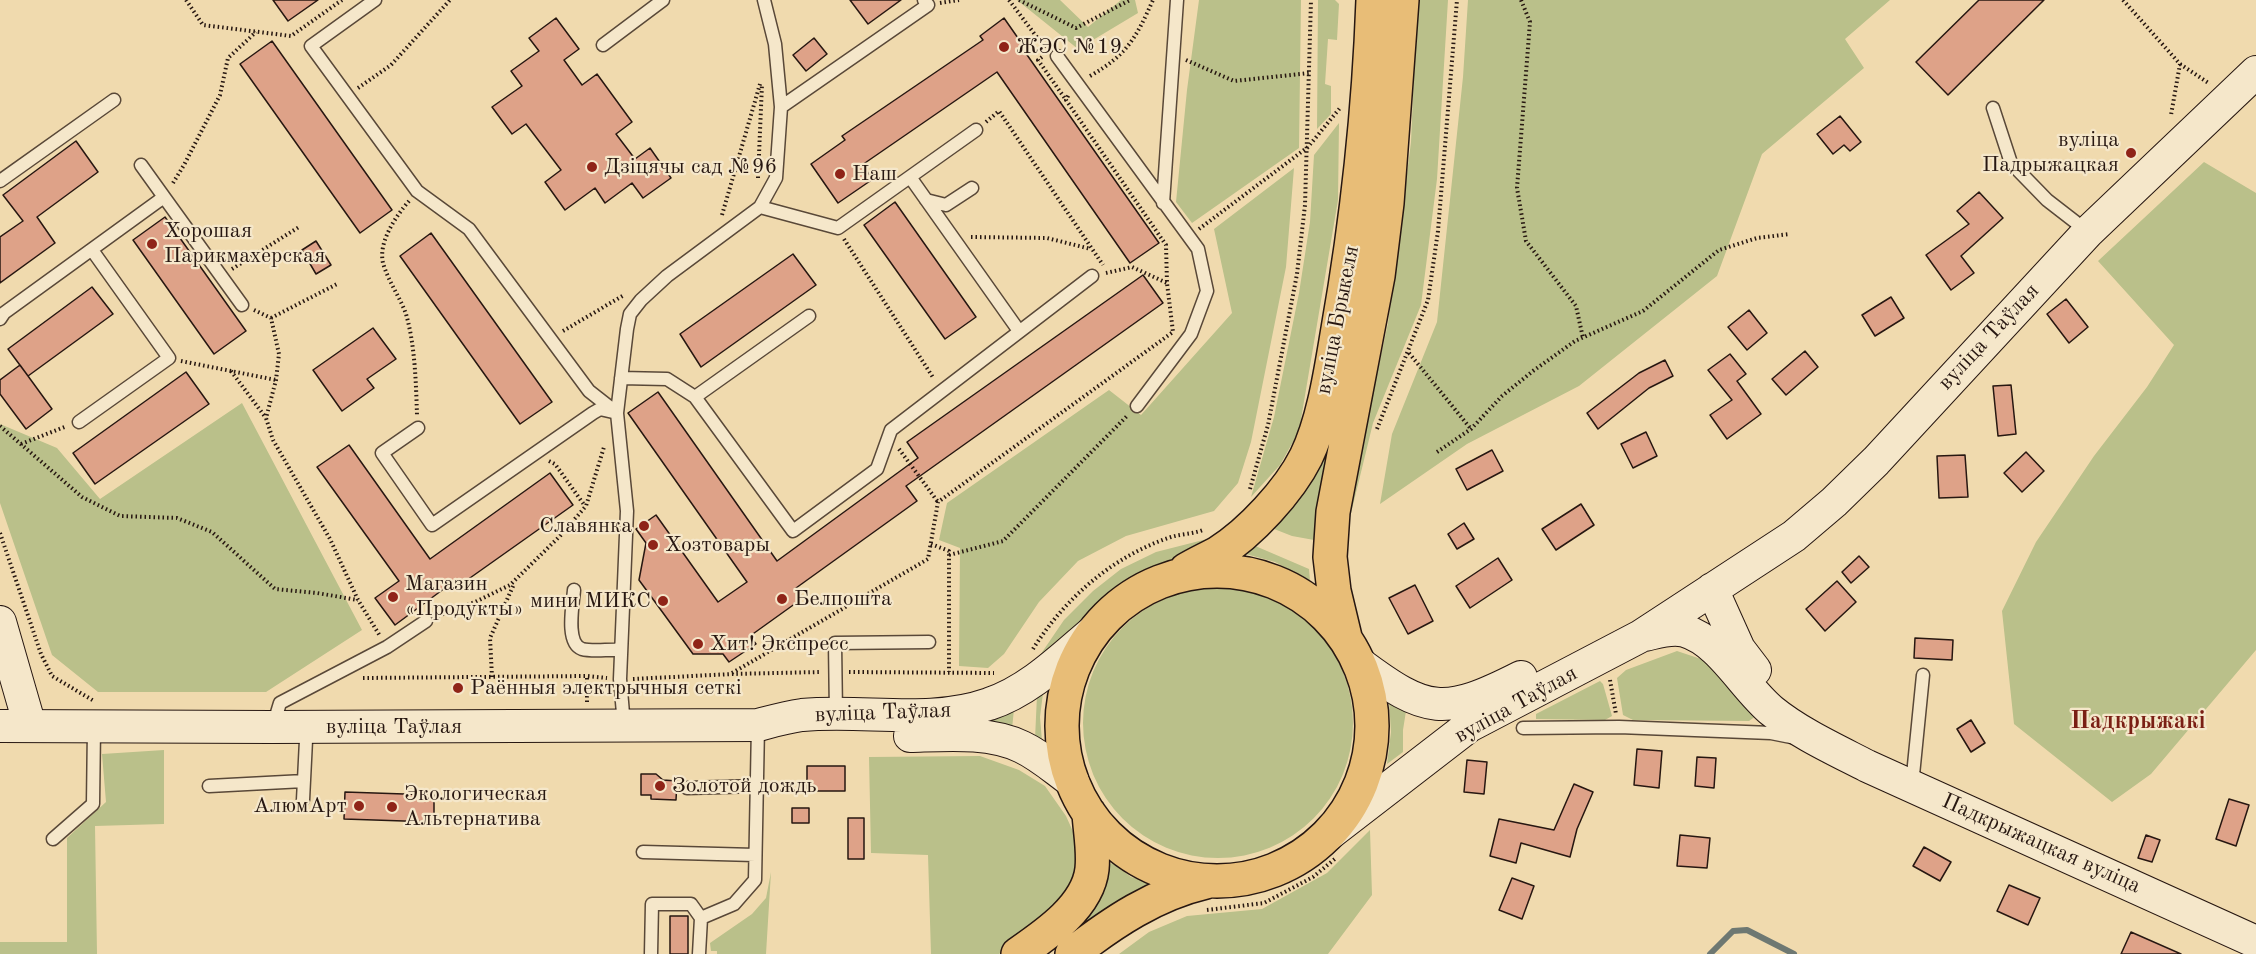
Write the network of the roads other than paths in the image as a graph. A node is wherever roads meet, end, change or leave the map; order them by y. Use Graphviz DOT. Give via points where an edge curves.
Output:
graph roads {
  1 [pos="375,0"];
  2 [pos="663,0"];
  3 [pos="764,0"];
  4 [pos="924,0"];
  5 [pos="1177,0"];
  6 [pos="1373,0"];
  7 [pos="1402,0"];
  8 [pos="603,45"];
  9 [pos="1057,56"];
  10 [pos="2256,72"];
  11 [pos="114,100"];
  12 [pos="781,107"];
  13 [pos="1993,108"];
  14 [pos="976,130"];
  15 [pos="141,165"];
  16 [pos="910,177"];
  17 [pos="0,181"];
  18 [pos="972,188"];
  19 [pos="164,197"];
  20 [pos="926,200"];
  21 [pos="1163,203"];
  22 [pos="760,207"];
  23 [pos="2088,232"];
  24 [pos="92,250"];
  25 [pos="1092,276"];
  26 [pos="242,305"];
  27 [pos="1,313"];
  28 [pos="809,316"];
  29 [pos="1019,331"];
  30 [pos="621,378"];
  31 [pos="695,397"];
  32 [pos="1137,406"];
  33 [pos="617,413"];
  34 [pos="79,422"];
  35 [pos="418,428"];
  36 [pos="1173,577"];
  37 [pos="1712,589"];
  38 [pos="574,590"];
  39 [pos="426,621"];
  40 [pos="0,622"];
  41 [pos="1094,631"];
  42 [pos="1641,636"];
  43 [pos="929,642"];
  44 [pos="621,650"];
  45 [pos="1352,651"];
  46 [pos="1923,675"];
  47 [pos="96,715"];
  48 [pos="836,715"];
  49 [pos="758,725"];
  50 [pos="15,726"];
  51 [pos="624,726"];
  52 [pos="273,727"];
  53 [pos="304,727"];
  54 [pos="1523,728"];
  55 [pos="1826,745"];
  56 [pos="304,781"];
  57 [pos="1073,782"];
  58 [pos="209,786"];
  59 [pos="757,786"];
  60 [pos="1912,786"];
  61 [pos="687,788"];
  62 [pos="303,800"];
  63 [pos="1089,813"];
  64 [pos="53,839"];
  65 [pos="1334,844"];
  66 [pos="643,852"];
  67 [pos="755,855"];
  68 [pos="1208,896"];
  69 [pos="700,918"];
  70 [pos="2256,942"];
  71 [pos="651,954"];
  72 [pos="699,954"];
  73 [pos="1018,954"];
  74 [pos="1072,954"];
  1 -- 33 [label="lane" via="311,46 417,191 469,229 589,391"];
  2 -- 8 [label="lane"];
  3 -- 12 [label="lane" via="775,44"];
  4 -- 12 [label="lane" via="928,5"];
  5 -- 21 [label="lane"];
  6 -- 36 [label="main road, вуліца Брыкеля" via="1351,259 1317,428 1287,486 1252,526 1219,552"];
  7 -- 45 [label="main road, вуліца Брыкеля" via="1378,276 1333,512 1330,556 1334,591"];
  9 -- 21 [label="lane"];
  10 -- 23 [label="main road, вуліца Таўлая"];
  11 -- 17 [label="lane"];
  12 -- 22 [label="lane" via="776,178"];
  13 -- 23 [label="lane" via="2011,164 2047,200"];
  14 -- 16 [label="lane"];
  15 -- 19 [label="lane"];
  16 -- 20 [label="lane"];
  16 -- 22 [label="lane" via="838,228"];
  18 -- 20 [label="lane" via="946,205"];
  19 -- 24 [label="lane"];
  19 -- 26 [label="lane"];
  20 -- 29 [label="lane"];
  21 -- 32 [label="lane" via="1198,249 1207,291 1191,334"];
  22 -- 30 [label="lane" via="640,300 630,314"];
  23 -- 37 [label="main road, вуліца Таўлая" via="1834,502 1778,547"];
  24 -- 27 [label="lane"];
  24 -- 34 [label="lane" via="169,358"];
  25 -- 29 [label="lane"];
  28 -- 31 [label="lane"];
  29 -- 31 [label="lane" via="891,430 877,469 793,531"];
  30 -- 31 [label="lane" via="667,379"];
  30 -- 33 [label="lane"];
  33 -- 35 [label="lane" via="600,409 432,525 382,453"];
  33 -- 44 [label="lane" via="627,511"];
  36 -- 41 [label="main road" via="1125,601"];
  36 -- 45 [label="main road" via="1200,571 1228,571 1256,575 1282,585 1327,617"];
  37 -- 42 [label="main road, вуліца Таўлая"];
  37 -- 45 [label="main road, вуліца Таўлая" via="1632,619 1498,688 1460,703 1440,705 1395,690"];
  37 -- 55 [label="main road" via="1739,649"];
  38 -- 44 [label="lane" via="574,644 582,649"];
  39 -- 52 [label="lane" via="387,647 280,703"];
  40 -- 50 [label="main road"];
  41 -- 48 [label="main road, вуліца Таўлая" via="1040,676 990,704 948,714"];
  41 -- 57 [label="main road" via="1077,658 1066,688 1064,751"];
  42 -- 55 [label="main road" via="1667,630 1684,630 1698,636 1772,711"];
  42 -- 65 [label="main road, вуліца Таўлая" via="1469,726"];
  43 -- 48 [label="lane" via="835,643"];
  44 -- 51 [label="lane"];
  45 -- 65 [label="main road, вуліца Брыкеля" via="1369,692 1370,753 1362,783"];
  46 -- 60 [label="lane"];
  47 -- 50 [label="main road, вуліца Таўлая"];
  47 -- 52 [label="main road, вуліца Таўлая"];
  47 -- 64 [label="lane" via="93,804"];
  48 -- 49 [label="main road, вуліца Таўлая" via="804,715"];
  49 -- 51 [label="main road, вуліца Таўлая"];
  49 -- 57 [label="main road, вуліца Таўлая" via="804,736 982,736 1020,746"];
  49 -- 59 [label="lane"];
  51 -- 53 [label="main road, вуліца Таўлая"];
  52 -- 53 [label="main road, вуліца Таўлая"];
  53 -- 56 [label="lane"];
  54 -- 55 [label="lane" via="1771,733"];
  55 -- 60 [label="main road, Падкрыжацкая вуліца"];
  56 -- 58 [label="lane"];
  56 -- 62 [label="lane"];
  57 -- 63 [label="main road"];
  59 -- 61 [label="lane"];
  59 -- 67 [label="lane"];
  60 -- 70 [label="main road, Падкрыжацкая вуліца"];
  63 -- 68 [label="main road" via="1113,840 1143,862 1177,876"];
  63 -- 73 [label="main road" via="1092,869 1086,891 1069,913"];
  65 -- 68 [label="main road, вуліца Брыкеля"];
  66 -- 67 [label="lane"];
  67 -- 69 [label="lane" via="754,880 734,904"];
  68 -- 74 [label="main road" via="1186,887 1156,898"];
  69 -- 71 [label="lane" via="691,904 652,903"];
  69 -- 72 [label="lane"];
}
